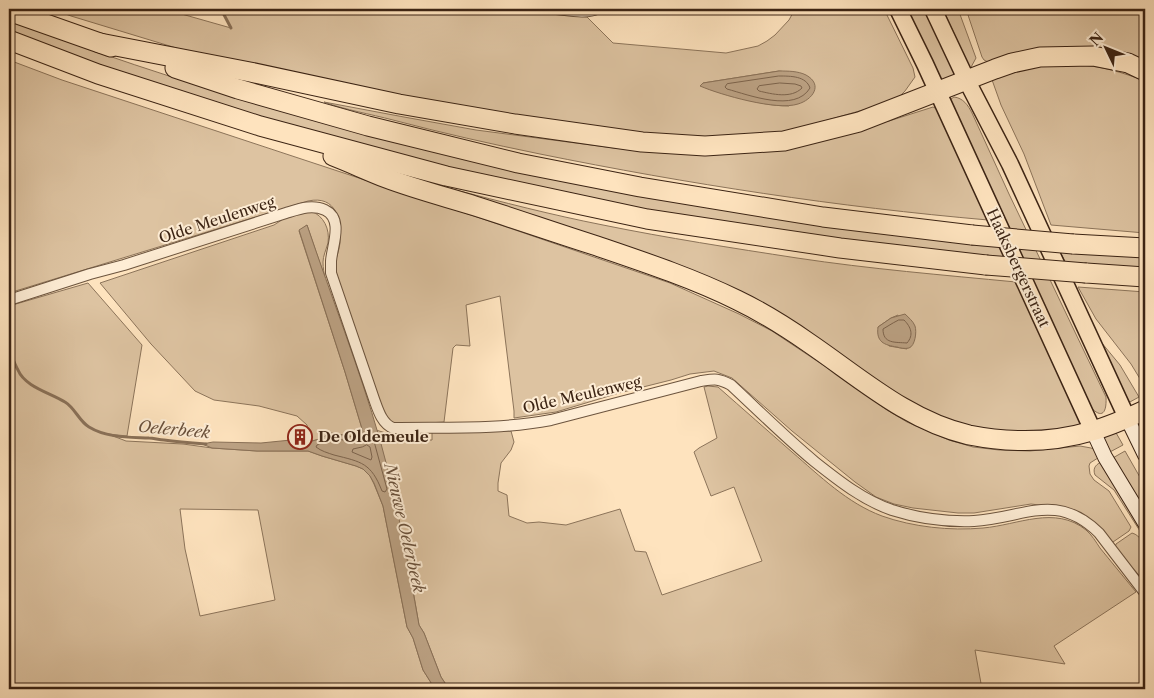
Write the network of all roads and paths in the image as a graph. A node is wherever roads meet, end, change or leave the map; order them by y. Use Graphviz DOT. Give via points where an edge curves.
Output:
graph roads {
  1 [pos="556,9"];
  2 [pos="597,9"];
  3 [pos="898,9"];
  4 [pos="933,9"];
  5 [pos="9,11"];
  6 [pos="9,40"];
  7 [pos="100,43"];
  8 [pos="1145,72"];
  9 [pos="967,81"];
  10 [pos="938,92"];
  11 [pos="260,126"];
  12 [pos="1145,248"];
  13 [pos="1145,277"];
  14 [pos="9,300"];
  15 [pos="1145,410"];
  16 [pos="1127,418"];
  17 [pos="1093,431"];
  18 [pos="1145,455"];
  19 [pos="1145,523"];
  20 [pos="1145,593"];
  1 -- 2 [label="street"];
  3 -- 10 [label="main road, Haaksbergerstraat"];
  4 -- 9 [label="main road"];
  5 -- 7 [label="highway"];
  6 -- 11 [label="highway" via="98,74"];
  7 -- 10 [label="highway" via="514,124 642,142 705,146 784,141 859,122"];
  7 -- 12 [label="highway, bridge" via="238,89 378,129 640,187 823,217 972,235"];
  8 -- 9 [label="highway" via="1128,63 1093,56 1040,57 1012,63"];
  9 -- 10 [label="highway"];
  9 -- 16 [label="main road" via="1010,164"];
  10 -- 17 [label="main road, Haaksbergerstraat"];
  11 -- 13 [label="highway, bridge" via="446,176 647,219 840,248 986,265"];
  11 -- 17 [label="highway" via="388,179 699,283 775,321 898,404 951,429 986,438 1024,441"];
  14 -- 20 [label="street, Olde Meulenweg" via="286,213 319,207 330,212 335,223 332,274 374,399 388,426 529,424 717,379 731,386 837,479 871,500 902,512 956,521 976,521 1041,509 1067,512 1099,533"];
  15 -- 16 [label="highway"];
  16 -- 17 [label="highway"];
  16 -- 18 [label="main road"];
  17 -- 19 [label="main road, Haaksbergerstraat" via="1105,458"];
}
